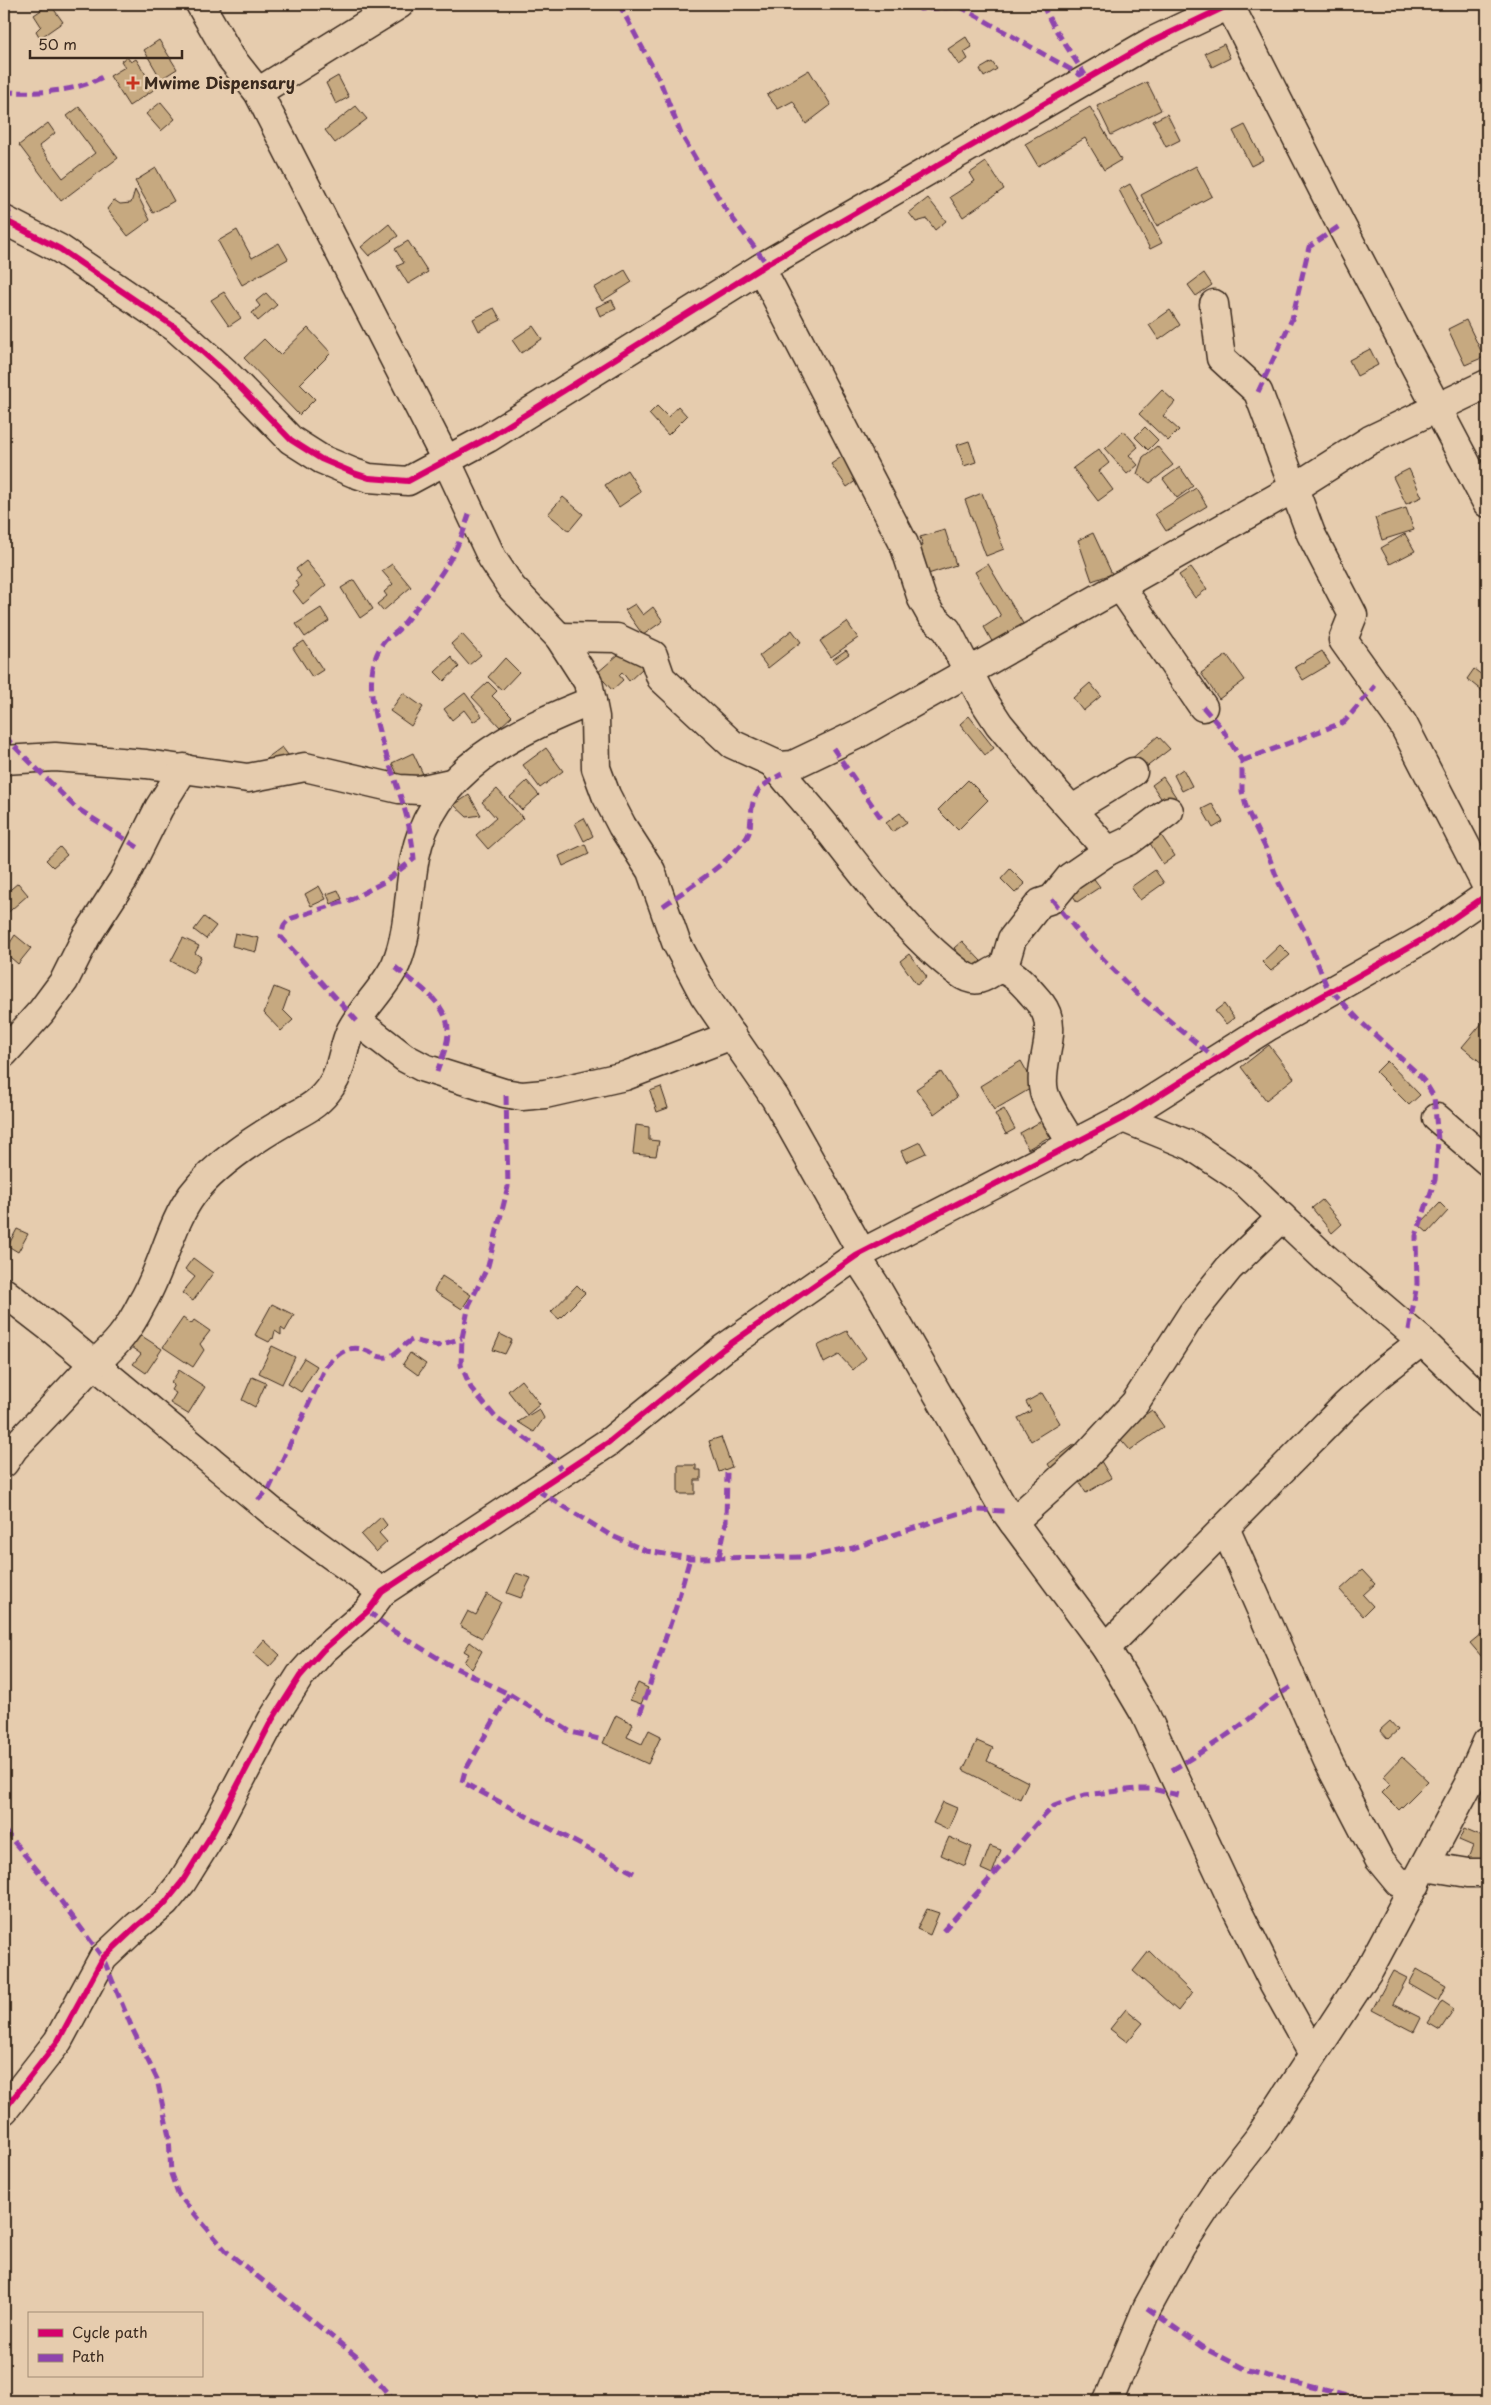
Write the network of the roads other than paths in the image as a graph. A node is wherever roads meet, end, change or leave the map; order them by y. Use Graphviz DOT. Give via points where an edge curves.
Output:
graph roads {
  1 [pos="200,4"];
  2 [pos="400,4"];
  3 [pos="1230,4"];
  4 [pos="258,92"];
  5 [pos="4,220"];
  6 [pos="761,268"];
  7 [pos="1214,304"];
  8 [pos="1484,390"];
  9 [pos="1437,409"];
  10 [pos="447,462"];
  11 [pos="1294,488"];
  12 [pos="1487,503"];
  13 [pos="1120,586"];
  14 [pos="559,638"];
  15 [pos="969,670"];
  16 [pos="592,701"];
  17 [pos="1203,707"];
  18 [pos="4,760"];
  19 [pos="773,763"];
  20 [pos="184,768"];
  21 [pos="1133,772"];
  22 [pos="451,783"];
  23 [pos="1073,809"];
  24 [pos="1169,811"];
  25 [pos="1108,851"];
  26 [pos="1487,887"];
  27 [pos="1487,895"];
  28 [pos="1003,970"];
  29 [pos="357,1021"];
  30 [pos="732,1035"];
  31 [pos="4,1053"];
  32 [pos="1123,1118"];
  33 [pos="1437,1118"];
  34 [pos="1072,1145"];
  35 [pos="1487,1161"];
  36 [pos="1282,1217"];
  37 [pos="859,1255"];
  38 [pos="4,1292"];
  39 [pos="1422,1341"];
  40 [pos="93,1364"];
  41 [pos="1487,1404"];
  42 [pos="4,1463"];
  43 [pos="1013,1522"];
  44 [pos="1224,1528"];
  45 [pos="382,1592"];
  46 [pos="1106,1648"];
  47 [pos="1487,1742"];
  48 [pos="1487,1873"];
  49 [pos="1420,1875"];
  50 [pos="1313,2054"];
  51 [pos="4,2110"];
  52 [pos="1108,2401"];
  1 -- 4 [label="street" via="231,58"];
  2 -- 4 [label="street"];
  3 -- 6 [label="street" via="1152,42"];
  3 -- 9 [label="street"];
  4 -- 10 [label="street"];
  5 -- 10 [label="street" via="60,249 176,328 291,440 321,459 369,478 408,481"];
  6 -- 10 [label="street"];
  6 -- 15 [label="street" via="904,544 922,599 931,615 946,630"];
  7 -- 11 [label="street" via="1222,358 1258,392"];
  8 -- 9 [label="street"];
  9 -- 11 [label="street" via="1370,440"];
  9 -- 12 [label="street"];
  10 -- 14 [label="street" via="492,558 512,588"];
  11 -- 13 [label="street"];
  11 -- 26 [label="street" via="1311,534 1353,615 1343,640 1403,724"];
  13 -- 15 [label="street"];
  13 -- 17 [label="street"];
  14 -- 16 [label="street" via="588,682"];
  14 -- 19 [label="street" via="617,638 653,655 661,678 732,744"];
  15 -- 19 [label="street" via="833,748 794,765"];
  15 -- 23 [label="street" via="982,698 1000,724"];
  16 -- 22 [label="street" via="540,721 504,743"];
  16 -- 30 [label="street" via="596,768 606,795 651,871 676,942 704,995"];
  18 -- 20 [label="street" via="55,757"];
  19 -- 28 [label="street" via="854,864 925,944 972,980"];
  20 -- 22 [label="street" via="248,778 305,766 398,789 419,790"];
  20 -- 31 [label="street" via="159,808 123,880 86,937 64,982"];
  21 -- 23 [label="street"];
  22 -- 29 [label="street" via="427,817 419,841 405,935 395,967"];
  23 -- 25 [label="street"];
  24 -- 25 [label="street" via="1129,841"];
  25 -- 28 [label="street" via="1070,877 1052,899 1040,903 1012,939"];
  27 -- 32 [label="street" via="1425,938 1269,1026"];
  28 -- 34 [label="street" via="1016,977 1049,1016 1044,1093"];
  29 -- 30 [label="street" via="405,1058 424,1068 522,1096 625,1076"];
  29 -- 40 [label="street" via="351,1030 339,1072 331,1087 311,1109 290,1118 236,1154 192,1194 181,1212 143,1302 120,1338"];
  30 -- 37 [label="street" via="775,1098"];
  32 -- 34 [label="street"];
  32 -- 36 [label="street" via="1192,1146 1243,1180"];
  33 -- 35 [label="street"];
  34 -- 37 [label="street"];
  36 -- 39 [label="street"];
  36 -- 43 [label="street" via="1229,1268 1192,1314 1135,1403 1087,1456"];
  37 -- 43 [label="street"];
  37 -- 45 [label="street" via="723,1349 609,1442"];
  38 -- 40 [label="street"];
  39 -- 41 [label="street"];
  39 -- 44 [label="street" via="1346,1405"];
  40 -- 42 [label="street" via="14,1448"];
  40 -- 45 [label="street" via="275,1514"];
  43 -- 46 [label="street"];
  44 -- 46 [label="street"];
  44 -- 49 [label="street" via="1328,1761 1375,1851 1398,1882"];
  45 -- 51 [label="street" via="368,1611 323,1650 300,1676 182,1882 165,1903 103,1958 58,2041"];
  46 -- 50 [label="street" via="1145,1714 1236,1908"];
  47 -- 49 [label="street"];
  48 -- 49 [label="street"];
  49 -- 50 [label="street" via="1370,1968"];
  50 -- 52 [label="street" via="1258,2139 1218,2190 1181,2246 1147,2308"];
}
